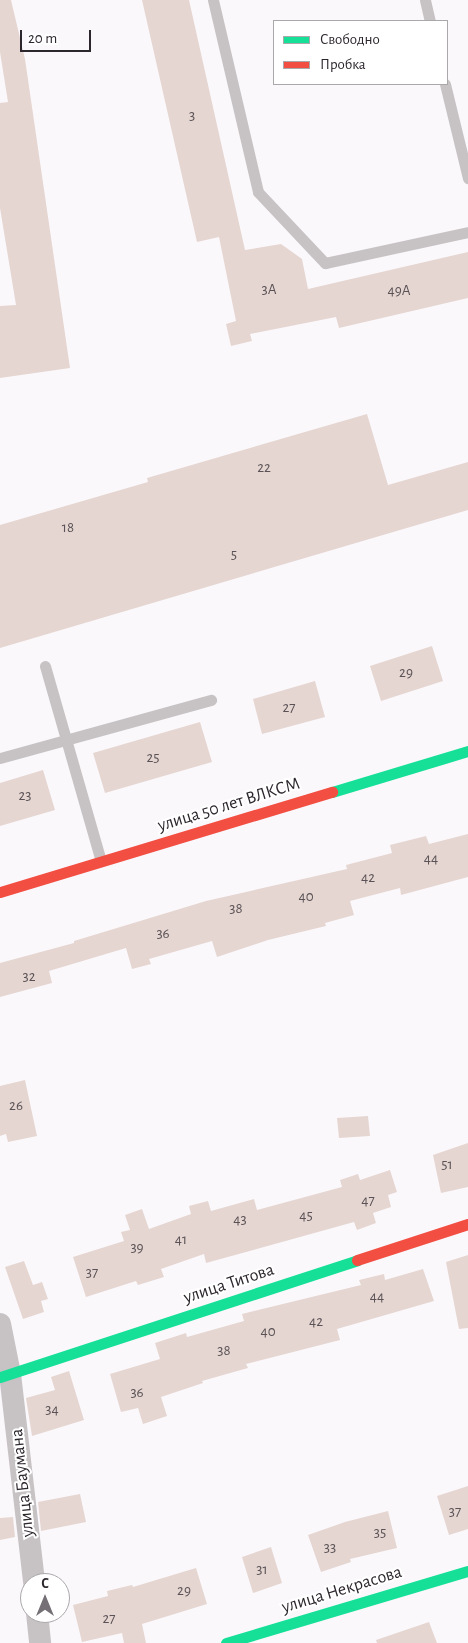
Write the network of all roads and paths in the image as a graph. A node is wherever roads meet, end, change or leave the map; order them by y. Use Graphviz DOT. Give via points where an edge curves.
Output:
graph roads {
  1 [pos="213,0"];
  2 [pos="425,0"];
  3 [pos="430,20"];
  4 [pos="445,85"];
  5 [pos="468,178"];
  6 [pos="468,232"];
  7 [pos="45,666"];
  8 [pos="211,700"];
  9 [pos="66,740"];
  10 [pos="468,751"];
  11 [pos="0,758"];
  12 [pos="101,862"];
  13 [pos="0,892"];
  14 [pos="468,1224"];
  15 [pos="0,1324"];
  16 [pos="5,1376"];
  17 [pos="468,1571"];
  18 [pos="33,1573"];
  19 [pos="38,1623"];
  20 [pos="40,1643"];
  21 [pos="226,1643"];
  1 -- 6 [label="lane" via="258,192 325,263"];
  2 -- 3 [label="lane"];
  4 -- 5 [label="lane"];
  7 -- 9 [label="lane"];
  8 -- 9 [label="lane"];
  9 -- 11 [label="lane"];
  9 -- 12 [label="lane"];
  10 -- 12 [label="street, улица 50 лет ВЛКСМ"];
  12 -- 13 [label="street, улица 50 лет ВЛКСМ"];
  14 -- 16 [label="street, улица Титова"];
  15 -- 16 [label="street, улица Баумана"];
  16 -- 18 [label="street, улица Баумана"];
  17 -- 21 [label="street, улица Некрасова"];
  19 -- 20 [label="street"];
}
